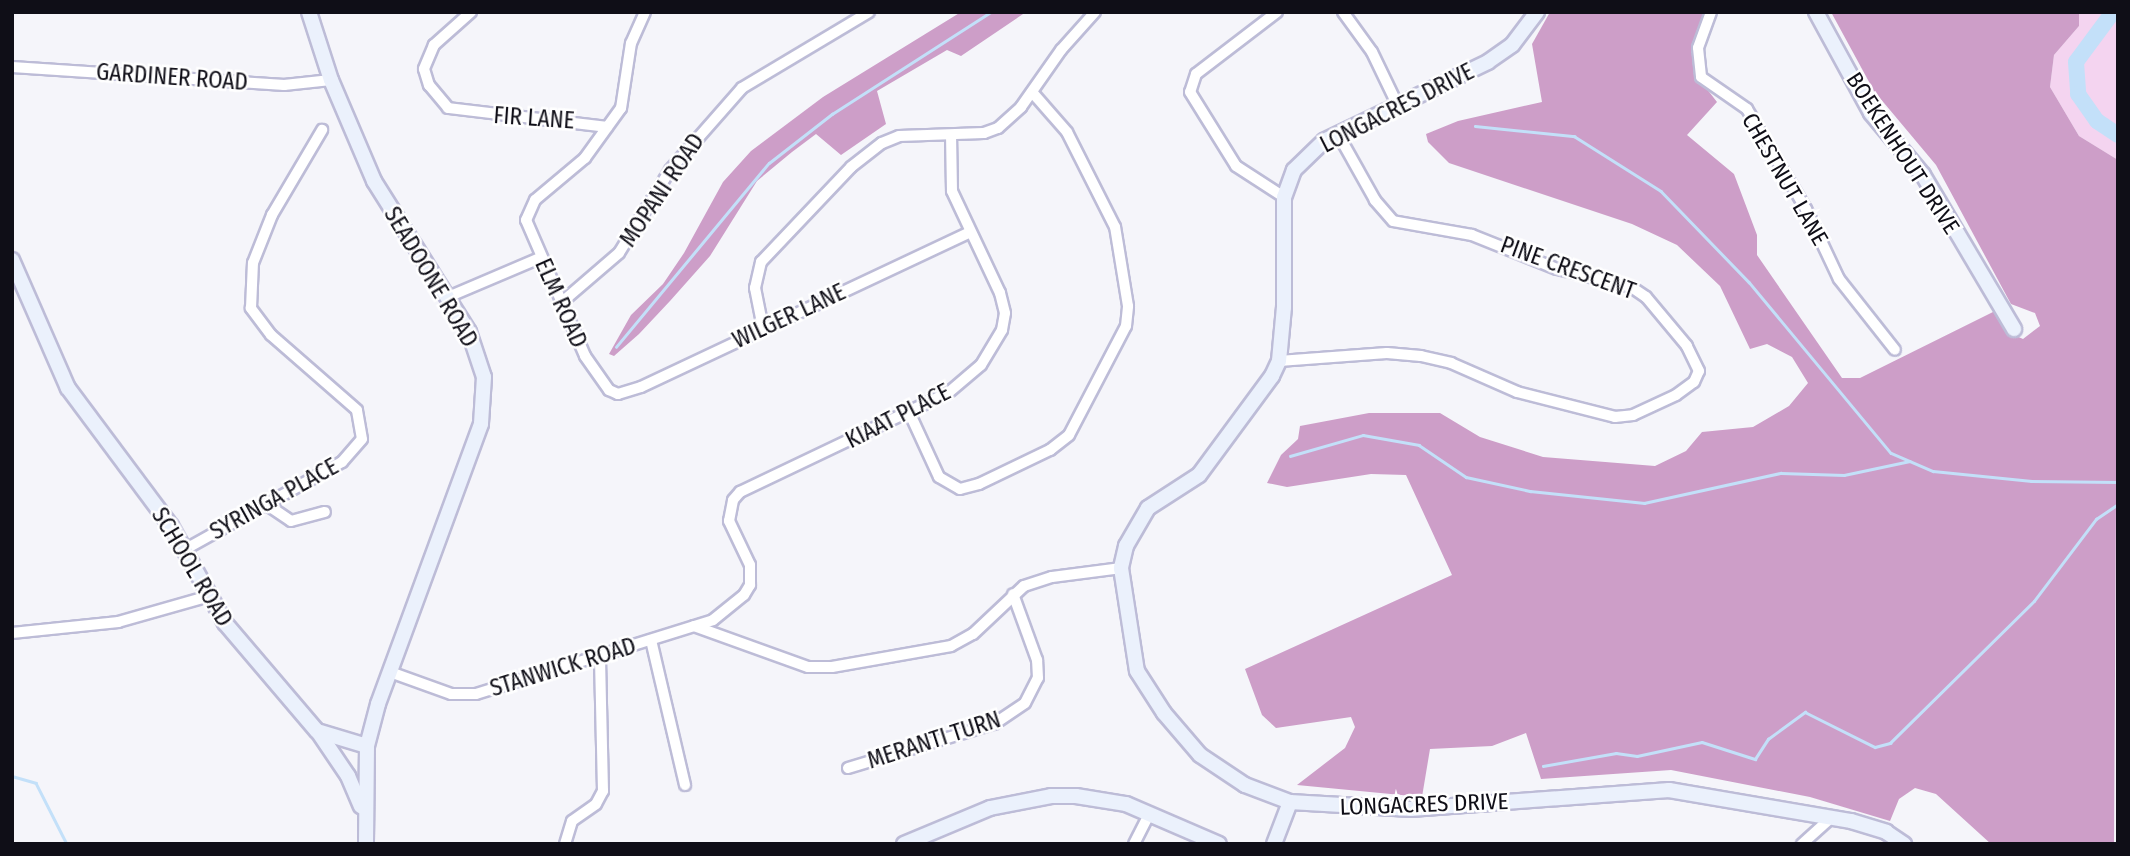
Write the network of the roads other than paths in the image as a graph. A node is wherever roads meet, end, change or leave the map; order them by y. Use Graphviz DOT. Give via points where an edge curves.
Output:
graph roads {
  1 [pos="309,12"];
  2 [pos="471,12"];
  3 [pos="645,12"];
  4 [pos="869,12"];
  5 [pos="1095,12"];
  6 [pos="1277,12"];
  7 [pos="1343,12"];
  8 [pos="1537,12"];
  9 [pos="1711,12"];
  10 [pos="1816,12"];
  11 [pos="12,67"];
  12 [pos="331,80"];
  13 [pos="1032,92"];
  14 [pos="1397,104"];
  15 [pos="607,127"];
  16 [pos="322,130"];
  17 [pos="1338,134"];
  18 [pos="951,135"];
  19 [pos="1284,197"];
  20 [pos="969,233"];
  21 [pos="540,258"];
  22 [pos="12,260"];
  23 [pos="448,297"];
  24 [pos="562,302"];
  25 [pos="763,328"];
  26 [pos="2014,329"];
  27 [pos="1895,350"];
  28 [pos="1279,360"];
  29 [pos="609,390"];
  30 [pos="910,414"];
  31 [pos="266,505"];
  32 [pos="325,512"];
  33 [pos="184,550"];
  34 [pos="1121,568"];
  35 [pos="1013,594"];
  36 [pos="206,597"];
  37 [pos="732,606"];
  38 [pos="694,626"];
  39 [pos="12,633"];
  40 [pos="651,640"];
  41 [pos="600,655"];
  42 [pos="390,672"];
  43 [pos="317,731"];
  44 [pos="367,746"];
  45 [pos="848,768"];
  46 [pos="685,785"];
  47 [pos="1290,802"];
  48 [pos="1150,813"];
  49 [pos="365,817"];
  50 [pos="1830,818"];
  51 [pos="366,844"];
  52 [pos="565,844"];
  53 [pos="904,844"];
  54 [pos="1134,844"];
  55 [pos="1219,844"];
  56 [pos="1273,844"];
  57 [pos="1802,844"];
  58 [pos="1904,844"];
  1 -- 12 [label="street, SEADOONE ROAD"];
  2 -- 15 [label="street, FIR LANE" via="434,45 424,69 439,100 460,113"];
  3 -- 15 [label="street" via="631,43 626,96"];
  4 -- 24 [label="street, MOPANI ROAD" via="742,88 670,170 619,253"];
  5 -- 13 [label="street"];
  6 -- 19 [label="street" via="1196,74 1191,92 1236,166"];
  7 -- 14 [label="street" via="1372,52"];
  8 -- 14 [label="street, LONGACRES DRIVE" via="1512,45 1488,62"];
  9 -- 27 [label="street, CHESTNUT LANE" via="1698,48 1701,77 1747,109 1806,209 1839,279"];
  10 -- 26 [label="street, BOEKENHOUT DRIVE" via="1871,113 1918,168"];
  11 -- 12 [label="street, GARDINER ROAD" via="284,85"];
  12 -- 23 [label="street, SEADOONE ROAD" via="374,181"];
  13 -- 18 [label="street" via="998,128"];
  13 -- 30 [label="street" via="1067,132 1115,227 1128,306 1126,327 1069,435 1051,450 979,484 960,489 939,477"];
  14 -- 17 [label="street, LONGACRES DRIVE"];
  15 -- 21 [label="street, ELM ROAD" via="585,158 528,211 526,220"];
  16 -- 31 [label="street, SYRINGA PLACE" via="278,204 253,263 251,308 271,335 357,410 362,439 342,462"];
  17 -- 19 [label="street, LONGACRES DRIVE" via="1294,170"];
  17 -- 28 [label="street, PINE CRESCENT" via="1375,200 1393,221 1472,234 1557,269 1631,287 1646,297 1687,346 1699,371 1694,382 1676,396 1633,415 1615,417 1517,392 1451,363 1421,356 1387,353"];
  18 -- 20 [label="street, KIAAT PLACE" via="951,191"];
  18 -- 25 [label="street" via="899,136 883,143 851,167 771,248 756,276"];
  19 -- 28 [label="street, LONGACRES DRIVE"];
  20 -- 25 [label="street, WILGER LANE"];
  20 -- 30 [label="street, KIAAT PLACE" via="1000,293 1005,313 1002,330 965,381"];
  21 -- 23 [label="street"];
  21 -- 24 [label="street, ELM ROAD"];
  22 -- 33 [label="street, SCHOOL ROAD" via="68,388"];
  23 -- 42 [label="street, SEADOONE ROAD" via="478,356 484,377 483,411"];
  24 -- 29 [label="street, ELM ROAD" via="593,372"];
  25 -- 29 [label="street, WILGER LANE" via="628,392"];
  28 -- 34 [label="street, LONGACRES DRIVE" via="1263,390 1199,475 1148,508 1135,524"];
  30 -- 37 [label="street, KIAAT PLACE" via="740,492 733,500 729,521 752,575 744,595"];
  31 -- 32 [label="street" via="291,521"];
  31 -- 33 [label="street, SYRINGA PLACE"];
  33 -- 36 [label="street, SCHOOL ROAD"];
  34 -- 35 [label="street" via="1052,577"];
  34 -- 47 [label="street, LONGACRES DRIVE" via="1137,671 1164,713 1185,740 1221,771"];
  35 -- 38 [label="street" via="973,634 951,646 818,668"];
  35 -- 45 [label="street, MERANTI TURN" via="1037,660 1038,678 1025,703 994,724"];
  36 -- 39 [label="street" via="118,622"];
  36 -- 43 [label="street, SCHOOL ROAD"];
  37 -- 38 [label="street, STANWICK ROAD"];
  38 -- 40 [label="street, STANWICK ROAD"];
  40 -- 41 [label="street, STANWICK ROAD"];
  40 -- 46 [label="street"];
  41 -- 42 [label="street, STANWICK ROAD" via="462,696"];
  41 -- 52 [label="street" via="603,791 596,804 572,821"];
  42 -- 44 [label="street, SEADOONE ROAD"];
  43 -- 44 [label="street"];
  43 -- 49 [label="street, SCHOOL ROAD" via="348,776"];
  44 -- 49 [label="street"];
  47 -- 50 [label="street, LONGACRES DRIVE" via="1411,809 1657,789"];
  47 -- 56 [label="street"];
  48 -- 53 [label="street" via="1100,798 1051,796 967,816"];
  48 -- 54 [label="street"];
  48 -- 55 [label="street"];
  49 -- 51 [label="street"];
  50 -- 57 [label="street"];
  50 -- 58 [label="street, LONGACRES DRIVE" via="1867,824"];
}
